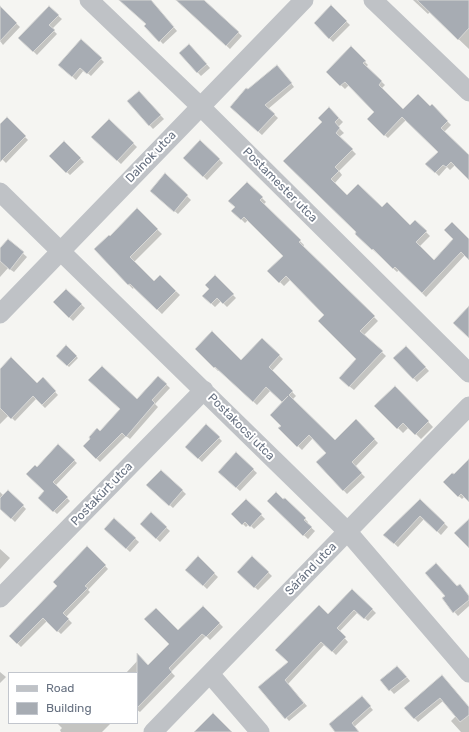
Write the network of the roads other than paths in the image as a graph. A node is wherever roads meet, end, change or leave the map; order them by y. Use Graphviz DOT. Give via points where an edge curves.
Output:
graph roads {
  1 [pos="89,0"];
  2 [pos="304,0"];
  3 [pos="373,0"];
  4 [pos="469,92"];
  5 [pos="200,106"];
  6 [pos="0,192"];
  7 [pos="61,252"];
  8 [pos="0,314"];
  9 [pos="469,372"];
  10 [pos="204,390"];
  11 [pos="469,406"];
  12 [pos="347,531"];
  13 [pos="0,598"];
  14 [pos="469,673"];
  15 [pos="210,674"];
  16 [pos="153,732"];
  17 [pos="260,732"];
  1 -- 5 [label="street, Postamester utca"];
  2 -- 5 [label="street, Dalnok utca"];
  3 -- 4 [label="street"];
  5 -- 7 [label="street, Dalnok utca"];
  5 -- 9 [label="street, Postamester utca"];
  6 -- 7 [label="street, Postakocsi utca"];
  7 -- 8 [label="street, Dalnok utca"];
  7 -- 10 [label="street, Postakocsi utca"];
  10 -- 12 [label="street, Postakocsi utca"];
  10 -- 13 [label="street, Postakürt utca"];
  11 -- 12 [label="street, Sáránd utca"];
  12 -- 14 [label="street, Postakocsi utca"];
  12 -- 15 [label="street, Sáránd utca"];
  15 -- 16 [label="street, Sáránd utca"];
  15 -- 17 [label="street"];
}
